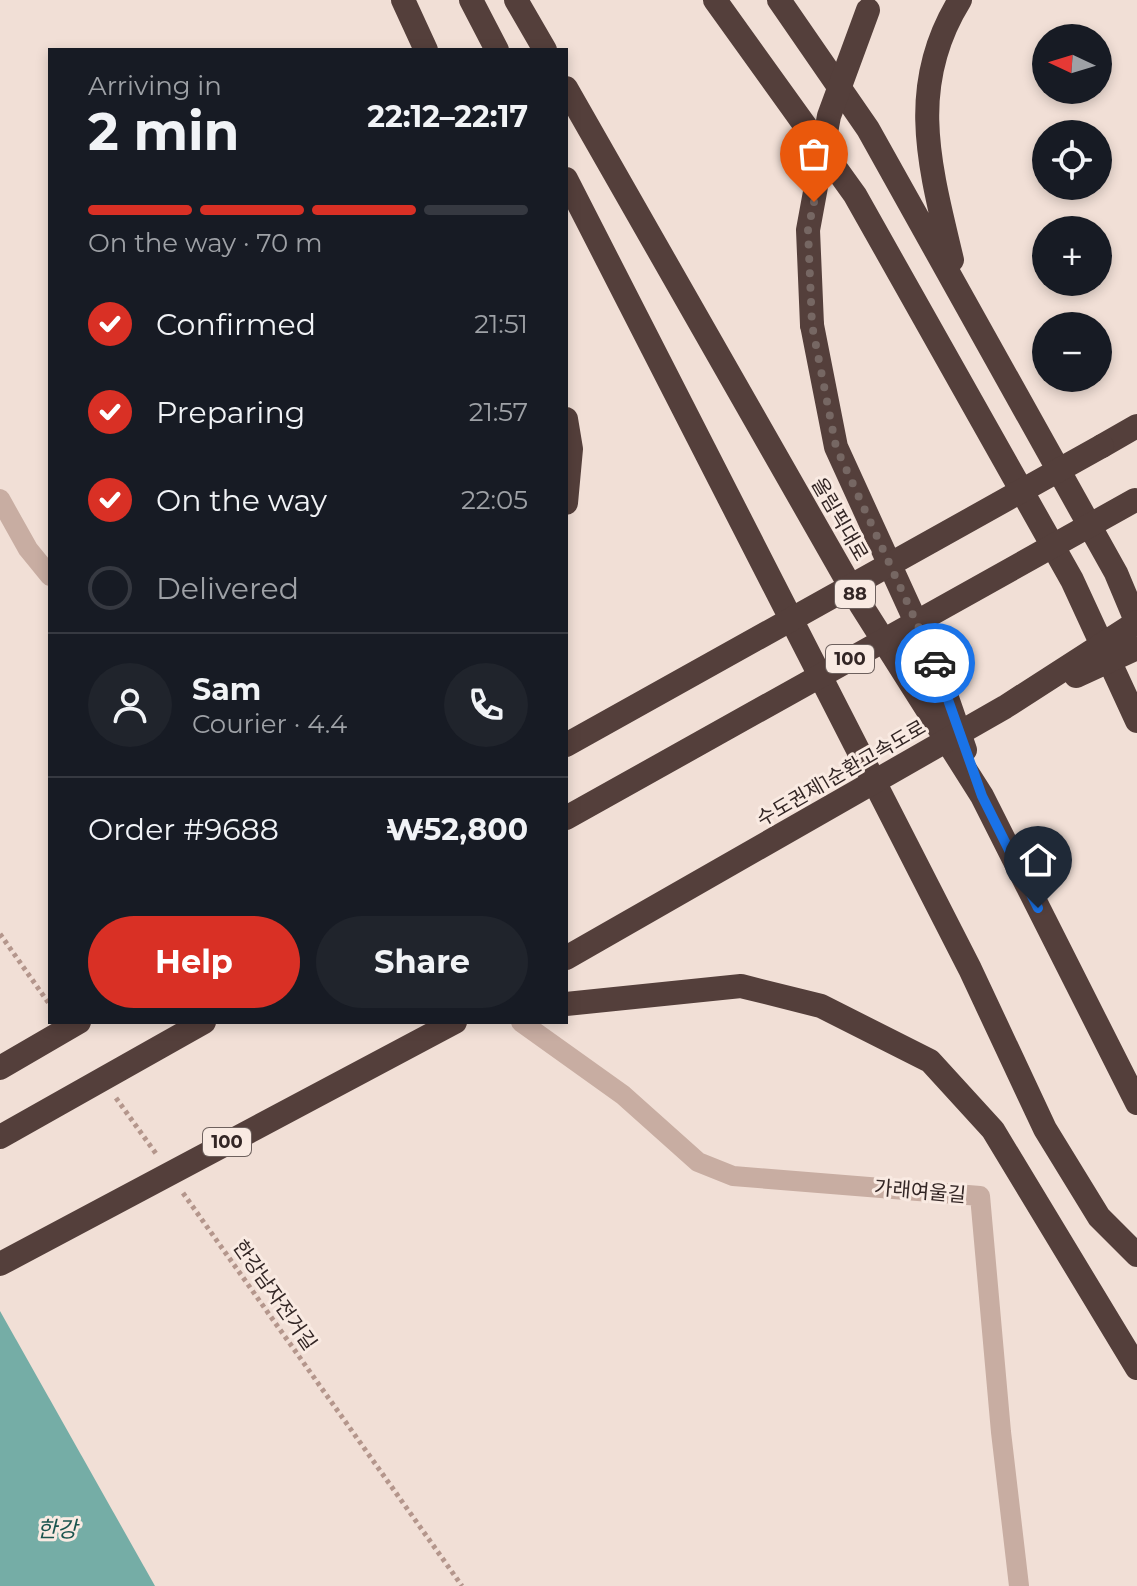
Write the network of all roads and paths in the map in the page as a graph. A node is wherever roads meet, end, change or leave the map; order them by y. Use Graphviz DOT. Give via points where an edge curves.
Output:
graph roads {
  1 [pos="403,0"];
  2 [pos="471,0"];
  3 [pos="516,0"];
  4 [pos="715,0"];
  5 [pos="779,0"];
  6 [pos="960,0"];
  7 [pos="870,5"];
  8 [pos="425,48"];
  9 [pos="496,48"];
  10 [pos="544,48"];
  11 [pos="568,92"];
  12 [pos="568,183"];
  13 [pos="958,289"];
  14 [pos="1137,426"];
  15 [pos="568,431"];
  16 [pos="568,481"];
  17 [pos="0,499"];
  18 [pos="1136,500"];
  19 [pos="1116,573"];
  20 [pos="48,574"];
  21 [pos="1137,602"];
  22 [pos="1137,622"];
  23 [pos="1137,648"];
  24 [pos="1005,707"];
  25 [pos="1137,721"];
  26 [pos="568,744"];
  27 [pos="982,796"];
  28 [pos="568,817"];
  29 [pos="0,934"];
  30 [pos="568,957"];
  31 [pos="48,1002"];
  32 [pos="568,1004"];
  33 [pos="76,1024"];
  34 [pos="200,1024"];
  35 [pos="451,1024"];
  36 [pos="524,1024"];
  37 [pos="0,1068"];
  38 [pos="108,1086"];
  39 [pos="1137,1103"];
  40 [pos="0,1137"];
  41 [pos="162,1163"];
  42 [pos="180,1189"];
  43 [pos="1137,1255"];
  44 [pos="0,1264"];
  45 [pos="1137,1368"];
  46 [pos="462,1586"];
  47 [pos="1019,1586"];
  1 -- 8 [label="highway"];
  2 -- 9 [label="highway"];
  3 -- 10 [label="highway"];
  4 -- 25 [label="highway" via="855,195 1072,580"];
  5 -- 13 [label="highway" via="868,129"];
  6 -- 13 [label="highway" via="943,28 925,90 929,163"];
  7 -- 27 [label="highway, bridge" via="829,116 808,230 812,325 836,447 936,666"];
  11 -- 27 [label="highway, 올림픽대로 / 88" via="861,605"];
  12 -- 43 [label="highway" via="970,969 1045,1129 1099,1217"];
  13 -- 19 [label="highway"];
  14 -- 26 [label="highway, bridge"];
  15 -- 16 [label="highway"];
  17 -- 20 [label="street"];
  18 -- 28 [label="highway, 100, bridge"];
  19 -- 21 [label="highway"];
  19 -- 22 [label="highway"];
  22 -- 24 [label="highway, 수도권제1순환고속도로, bridge"];
  23 -- 24 [label="highway, bridge"];
  24 -- 30 [label="highway, 수도권제1순환고속도로, bridge"];
  27 -- 39 [label="highway, 올림픽대로 / 88"];
  29 -- 31 [label="path"];
  32 -- 45 [label="highway" via="741,986 821,1006 930,1061 993,1130"];
  33 -- 37 [label="highway, bridge"];
  34 -- 40 [label="highway, bridge"];
  35 -- 44 [label="highway, 100, bridge"];
  36 -- 47 [label="street, 가래여울길" via="623,1095 698,1162 733,1176 980,1196"];
  38 -- 41 [label="path"];
  42 -- 46 [label="path, 한강남자전거길"];
}
